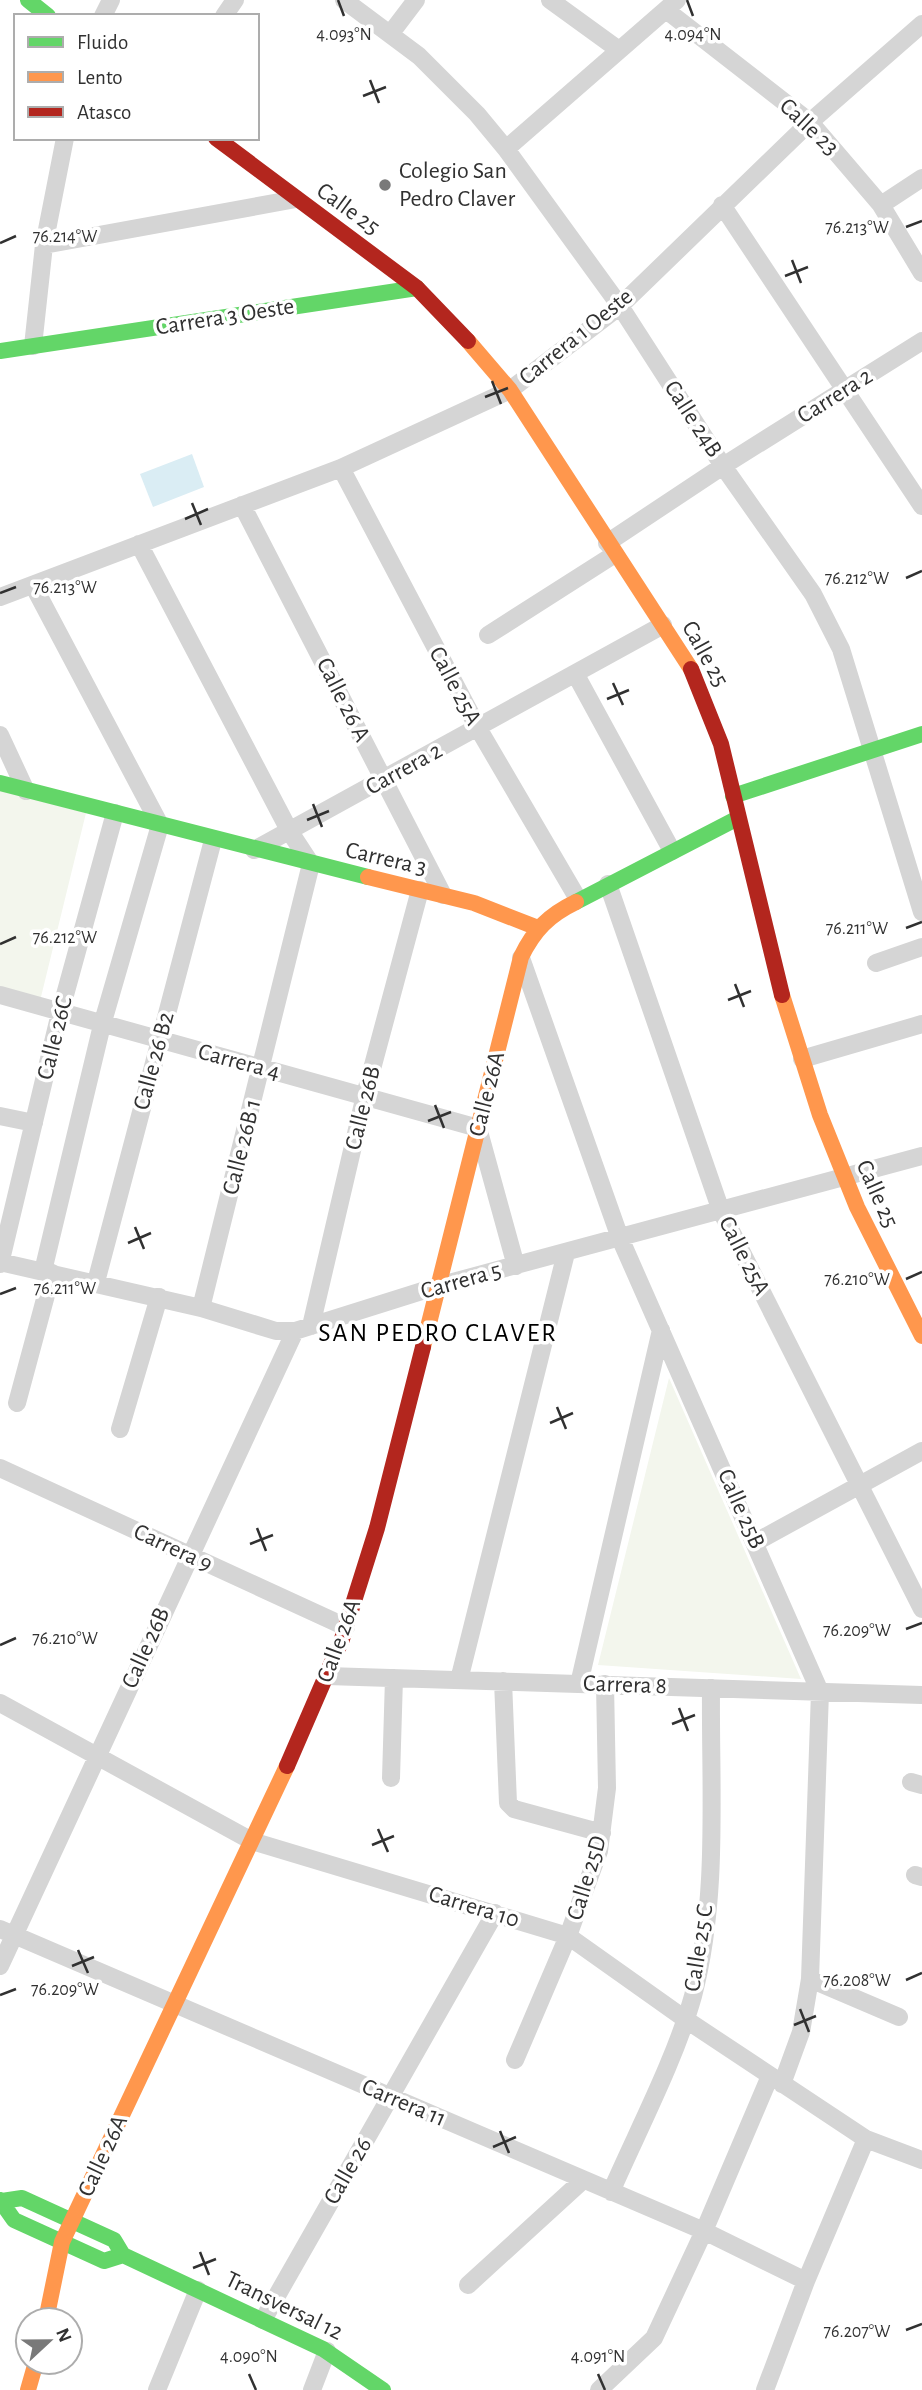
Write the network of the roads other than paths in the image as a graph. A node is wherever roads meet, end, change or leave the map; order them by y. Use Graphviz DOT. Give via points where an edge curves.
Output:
graph roads {
  1 [pos="27,0"];
  2 [pos="344,0"];
  3 [pos="416,0"];
  4 [pos="550,0"];
  5 [pos="671,5"];
  6 [pos="45,14"];
  7 [pos="922,24"];
  8 [pos="391,33"];
  9 [pos="619,50"];
  10 [pos="810,122"];
  11 [pos="65,140"];
  12 [pos="219,140"];
  13 [pos="506,149"];
  14 [pos="922,178"];
  15 [pos="296,199"];
  16 [pos="722,205"];
  17 [pos="881,205"];
  18 [pos="44,245"];
  19 [pos="922,273"];
  20 [pos="417,288"];
  21 [pos="620,306"];
  22 [pos="922,341"];
  23 [pos="33,346"];
  24 [pos="0,351"];
  25 [pos="846,388"];
  26 [pos="510,390"];
  27 [pos="723,466"];
  28 [pos="341,468"];
  29 [pos="242,505"];
  30 [pos="922,506"];
  31 [pos="139,544"];
  32 [pos="611,549"];
  33 [pos="33,585"];
  34 [pos="0,597"];
  35 [pos="663,625"];
  36 [pos="488,635"];
  37 [pos="576,675"];
  38 [pos="478,728"];
  39 [pos="922,734"];
  40 [pos="0,735"];
  41 [pos="872,749"];
  42 [pos="384,780"];
  43 [pos="0,783"];
  44 [pos="26,791"];
  45 [pos="733,796"];
  46 [pos="114,813"];
  47 [pos="738,818"];
  48 [pos="160,825"];
  49 [pos="290,832"];
  50 [pos="213,840"];
  51 [pos="254,850"];
  52 [pos="672,851"];
  53 [pos="312,864"];
  54 [pos="917,880"];
  55 [pos="608,884"];
  56 [pos="420,890"];
  57 [pos="443,895"];
  58 [pos="578,899"];
  59 [pos="922,912"];
  60 [pos="538,928"];
  61 [pos="922,947"];
  62 [pos="521,957"];
  63 [pos="876,963"];
  64 [pos="0,995"];
  65 [pos="60,1013"];
  66 [pos="922,1024"];
  67 [pos="102,1025"];
  68 [pos="160,1041"];
  69 [pos="802,1059"];
  70 [pos="262,1068"];
  71 [pos="365,1096"];
  72 [pos="0,1116"];
  73 [pos="34,1123"];
  74 [pos="478,1128"];
  75 [pos="922,1156"];
  76 [pos="844,1178"];
  77 [pos="9,1188"];
  78 [pos="721,1211"];
  79 [pos="620,1238"];
  80 [pos="566,1252"];
  81 [pos="0,1263"];
  82 [pos="516,1266"];
  83 [pos="47,1272"];
  84 [pos="96,1282"];
  85 [pos="438,1286"];
  86 [pos="159,1297"];
  87 [pos="201,1308"];
  88 [pos="303,1329"];
  89 [pos="661,1330"];
  90 [pos="922,1336"];
  91 [pos="17,1403"];
  92 [pos="120,1429"];
  93 [pos="922,1451"];
  94 [pos="0,1468"];
  95 [pos="860,1484"];
  96 [pos="756,1542"];
  97 [pos="188,1555"];
  98 [pos="922,1609"];
  99 [pos="346,1627"];
  100 [pos="327,1676"];
  101 [pos="394,1678"];
  102 [pos="459,1680"];
  103 [pos="503,1681"];
  104 [pos="579,1684"];
  105 [pos="605,1684"];
  106 [pos="711,1688"];
  107 [pos="820,1692"];
  108 [pos="922,1695"];
  109 [pos="0,1703"];
  110 [pos="97,1756"];
  111 [pos="391,1777"];
  112 [pos="602,1833"];
  113 [pos="251,1841"];
  114 [pos="495,1913"];
  115 [pos="7,1932"];
  116 [pos="568,1936"];
  117 [pos="0,1966"];
  118 [pos="810,1979"];
  119 [pos="174,2004"];
  120 [pos="899,2017"];
  121 [pos="685,2019"];
  122 [pos="515,2060"];
  123 [pos="776,2080"];
  124 [pos="390,2097"];
  125 [pos="866,2139"];
  126 [pos="922,2160"];
  127 [pos="583,2180"];
  128 [pos="611,2192"];
  129 [pos="1,2201"];
  130 [pos="72,2220"];
  131 [pos="704,2231"];
  132 [pos="62,2242"];
  133 [pos="123,2255"];
  134 [pos="806,2281"];
  135 [pos="468,2285"];
  136 [pos="198,2290"];
  137 [pos="49,2306"];
  138 [pos="263,2320"];
  139 [pos="327,2351"];
  140 [pos="601,2389"];
  141 [pos="157,2390"];
  142 [pos="312,2390"];
  143 [pos="383,2390"];
  144 [pos="765,2390"];
  1 -- 6 [label="street"];
  2 -- 8 [label="street, Calle 24B"];
  3 -- 8 [label="street"];
  4 -- 9 [label="street"];
  5 -- 9 [label="street"];
  5 -- 10 [label="street, Calle 23"];
  7 -- 10 [label="street, Carrera 1 Oeste"];
  8 -- 13 [label="street, Calle 24B" via="477,114"];
  9 -- 13 [label="street"];
  10 -- 16 [label="street, Carrera 1 Oeste"];
  10 -- 17 [label="street, Calle 23"];
  11 -- 18 [label="street"];
  12 -- 15 [label="street, Calle 25"];
  13 -- 21 [label="street, Calle 24B"];
  14 -- 17 [label="street"];
  15 -- 18 [label="street"];
  15 -- 20 [label="street, Calle 25"];
  16 -- 21 [label="street, Carrera 1 Oeste"];
  16 -- 25 [label="street"];
  17 -- 19 [label="street, Calle 23"];
  18 -- 23 [label="street"];
  20 -- 23 [label="street, Carrera 3 Oeste"];
  20 -- 26 [label="street, Calle 25"];
  21 -- 26 [label="street, Carrera 1 Oeste"];
  21 -- 27 [label="street, Calle 24B"];
  22 -- 25 [label="street, Carrera 2"];
  23 -- 24 [label="street, Carrera 3 Oeste"];
  25 -- 27 [label="street, Carrera 2"];
  25 -- 30 [label="street"];
  26 -- 28 [label="street, Carrera 1 Oeste"];
  26 -- 32 [label="street, Calle 25"];
  27 -- 32 [label="street, Carrera 2"];
  27 -- 41 [label="street, Calle 24B" via="828,621"];
  28 -- 29 [label="street, Carrera 1 Oeste"];
  28 -- 38 [label="street, Calle 25A"];
  29 -- 31 [label="street, Carrera 1 Oeste"];
  29 -- 42 [label="street, Calle 26 A"];
  31 -- 33 [label="street, Carrera 1 Oeste"];
  31 -- 49 [label="street"];
  32 -- 35 [label="street, Calle 25"];
  32 -- 36 [label="street, Carrera 2"];
  33 -- 34 [label="street, Carrera 1 Oeste"];
  33 -- 48 [label="street"];
  35 -- 37 [label="street, Carrera 2"];
  35 -- 45 [label="street, Calle 25" via="705,697"];
  37 -- 38 [label="street, Carrera 2"];
  37 -- 52 [label="street"];
  38 -- 42 [label="street, Carrera 2"];
  38 -- 58 [label="street, Calle 25A"];
  39 -- 41 [label="street"];
  40 -- 44 [label="street"];
  41 -- 45 [label="street"];
  41 -- 54 [label="street, Calle 24B"];
  42 -- 49 [label="street, Carrera 2"];
  42 -- 57 [label="street, Calle 26 A"];
  43 -- 44 [label="street, Carrera 3"];
  44 -- 46 [label="street, Carrera 3"];
  45 -- 47 [label="street, Calle 25"];
  46 -- 48 [label="street, Carrera 3"];
  46 -- 65 [label="street, Calle 26C"];
  47 -- 52 [label="street"];
  47 -- 69 [label="street, Calle 25"];
  48 -- 50 [label="street, Carrera 3"];
  48 -- 67 [label="street"];
  49 -- 51 [label="street, Carrera 2"];
  49 -- 53 [label="street"];
  50 -- 51 [label="street, Carrera 3"];
  50 -- 68 [label="street, Calle 26 B2"];
  51 -- 53 [label="street, Carrera 3"];
  52 -- 55 [label="street"];
  53 -- 56 [label="street, Carrera 3"];
  53 -- 70 [label="street, Calle 26B 1"];
  54 -- 59 [label="street, Calle 24B"];
  55 -- 58 [label="street"];
  55 -- 78 [label="street, Calle 25A"];
  56 -- 57 [label="street, Carrera 3"];
  56 -- 71 [label="street, Calle 26B"];
  57 -- 60 [label="street, Carrera 3" via="504,912"];
  58 -- 60 [label="street"];
  60 -- 62 [label="street, Calle 26A"];
  61 -- 63 [label="street"];
  62 -- 74 [label="street, Calle 26A"];
  62 -- 79 [label="street, Calle 25B"];
  64 -- 65 [label="street, Carrera 4"];
  65 -- 67 [label="street, Carrera 4"];
  65 -- 73 [label="street, Calle 26C"];
  66 -- 69 [label="street"];
  67 -- 68 [label="street, Carrera 4"];
  67 -- 83 [label="street"];
  68 -- 70 [label="street, Carrera 4"];
  68 -- 84 [label="street, Calle 26 B2"];
  69 -- 76 [label="street, Calle 25"];
  70 -- 71 [label="street, Carrera 4"];
  70 -- 87 [label="street, Calle 26B 1"];
  71 -- 74 [label="street, Carrera 4"];
  71 -- 88 [label="street, Calle 26B"];
  72 -- 73 [label="street"];
  73 -- 77 [label="street, Calle 26C"];
  74 -- 82 [label="street"];
  74 -- 85 [label="street, Calle 26A"];
  75 -- 76 [label="street, Carrera 5"];
  76 -- 78 [label="street, Carrera 5"];
  76 -- 90 [label="street, Calle 25"];
  77 -- 81 [label="street, Calle 26C"];
  78 -- 79 [label="street, Carrera 5"];
  78 -- 95 [label="street, Calle 25A"];
  79 -- 80 [label="street, Carrera 5"];
  79 -- 89 [label="street, Calle 25B"];
  80 -- 82 [label="street, Carrera 5"];
  80 -- 102 [label="street"];
  81 -- 83 [label="street, Carrera 5"];
  82 -- 85 [label="street, Carrera 5"];
  83 -- 84 [label="street, Carrera 5"];
  83 -- 91 [label="street"];
  84 -- 86 [label="street, Carrera 5"];
  85 -- 88 [label="street, Carrera 5"];
  85 -- 99 [label="street, Calle 26A" via="377,1528"];
  86 -- 87 [label="street, Carrera 5"];
  86 -- 92 [label="street"];
  87 -- 88 [label="street, Carrera 5" via="257,1327"];
  88 -- 97 [label="street, Calle 26B"];
  89 -- 96 [label="street, Calle 25B"];
  89 -- 104 [label="street"];
  93 -- 95 [label="street"];
  94 -- 97 [label="street, Carrera 9"];
  95 -- 96 [label="street"];
  95 -- 98 [label="street, Calle 25A"];
  96 -- 107 [label="street, Calle 25B"];
  97 -- 99 [label="street, Carrera 9"];
  97 -- 110 [label="street, Calle 26B"];
  99 -- 100 [label="street, Calle 26A"];
  100 -- 101 [label="street, Carrera 8"];
  100 -- 113 [label="street, Calle 26A"];
  101 -- 102 [label="street, Carrera 8"];
  101 -- 111 [label="street"];
  102 -- 103 [label="street, Carrera 8"];
  103 -- 104 [label="street, Carrera 8"];
  103 -- 112 [label="street" via="508,1803 514,1809"];
  104 -- 105 [label="street, Carrera 8"];
  105 -- 106 [label="street, Carrera 8"];
  105 -- 112 [label="street, Calle 25D" via="607,1788"];
  106 -- 107 [label="street, Carrera 8"];
  106 -- 121 [label="street, Calle 25 C" via="708,1902 702,1953"];
  107 -- 108 [label="street, Carrera 8"];
  107 -- 118 [label="street, Calle 25B"];
  109 -- 110 [label="street, Carrera 10"];
  110 -- 113 [label="street, Carrera 10"];
  110 -- 115 [label="street, Calle 26B"];
  112 -- 116 [label="street, Calle 25D" via="592,1876"];
  113 -- 114 [label="street, Carrera 10"];
  113 -- 119 [label="street, Calle 26A"];
  114 -- 116 [label="street, Carrera 10"];
  114 -- 124 [label="street, Calle 26"];
  115 -- 117 [label="street, Calle 26B"];
  115 -- 119 [label="street, Carrera 11"];
  116 -- 121 [label="street, Carrera 10"];
  116 -- 122 [label="street, Calle 25D"];
  118 -- 120 [label="street"];
  118 -- 123 [label="street, Calle 25B" via="801,2032"];
  119 -- 124 [label="street, Carrera 11"];
  119 -- 130 [label="street, Calle 26A"];
  121 -- 123 [label="street, Carrera 10"];
  121 -- 128 [label="street, Calle 25 C"];
  123 -- 125 [label="street, Carrera 10"];
  123 -- 131 [label="street, Calle 25B"];
  124 -- 127 [label="street, Carrera 11"];
  124 -- 138 [label="street, Calle 26"];
  125 -- 126 [label="street, Carrera 10"];
  125 -- 134 [label="street"];
  127 -- 128 [label="street, Carrera 11"];
  127 -- 135 [label="street"];
  128 -- 131 [label="street, Carrera 11"];
  129 -- 130 [label="street, Transversal 12" via="22,2198"];
  129 -- 132 [label="street, Transversal 12" via="14,2220"];
  130 -- 132 [label="street, Calle 26A"];
  130 -- 133 [label="street, Transversal 12" via="114,2240"];
  131 -- 134 [label="street, Carrera 11"];
  131 -- 140 [label="street, Calle 25B" via="654,2338"];
  132 -- 133 [label="street, Transversal 12" via="104,2260"];
  132 -- 137 [label="street, Calle 26A"];
  133 -- 136 [label="street, Transversal 12"];
  134 -- 144 [label="street"];
  136 -- 138 [label="street, Transversal 12"];
  136 -- 141 [label="street"];
  138 -- 139 [label="street, Transversal 12"];
  139 -- 142 [label="street"];
  139 -- 143 [label="street, Transversal 12"];
}
